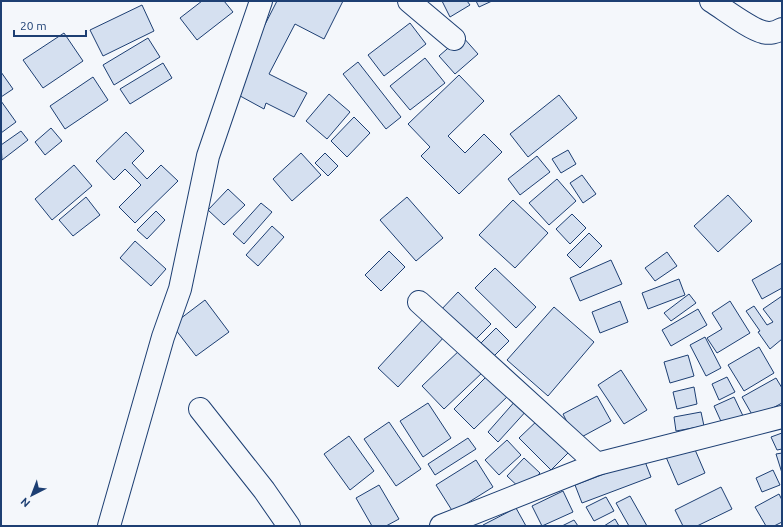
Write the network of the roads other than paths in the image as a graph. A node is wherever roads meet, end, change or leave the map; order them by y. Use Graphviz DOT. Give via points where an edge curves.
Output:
graph roads {
  1 [pos="260,1"];
  2 [pos="410,1"];
  3 [pos="711,1"];
  4 [pos="782,29"];
  5 [pos="454,39"];
  6 [pos="419,302"];
  7 [pos="200,409"];
  8 [pos="782,416"];
  9 [pos="596,464"];
  10 [pos="109,526"];
  11 [pos="289,526"];
  12 [pos="441,526"];
  1 -- 10 [label="street" via="208,156 180,289 163,337"];
  2 -- 5 [label="street"];
  3 -- 4 [label="street" via="764,32"];
  6 -- 9 [label="street"];
  7 -- 11 [label="street"];
  8 -- 9 [label="street"];
  9 -- 12 [label="street"];
}
